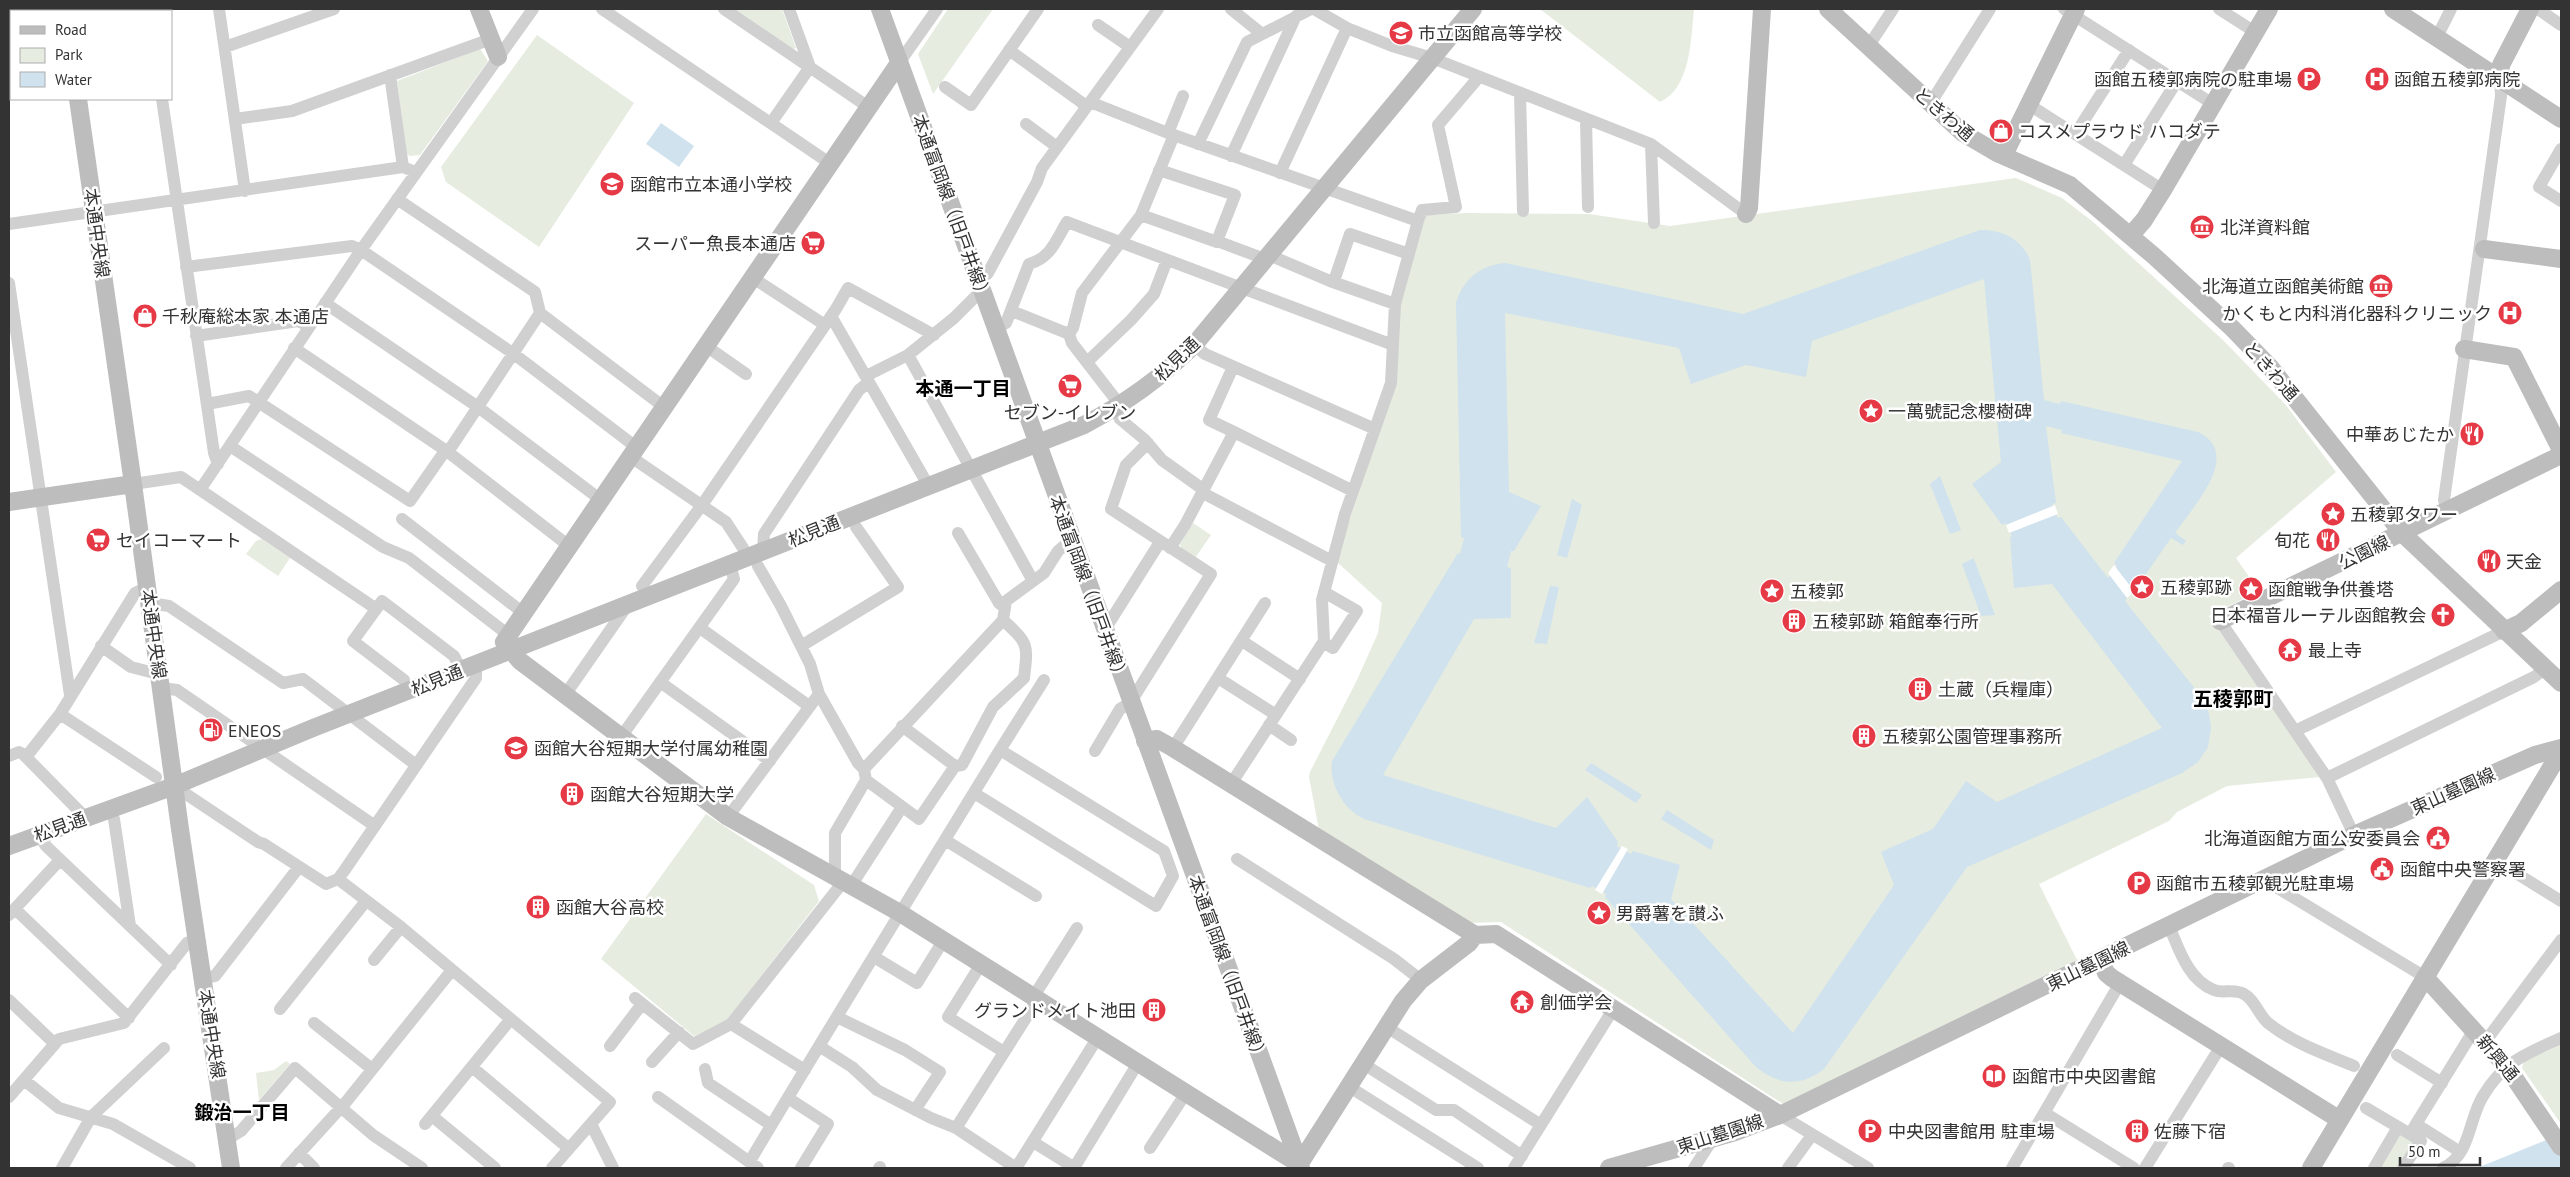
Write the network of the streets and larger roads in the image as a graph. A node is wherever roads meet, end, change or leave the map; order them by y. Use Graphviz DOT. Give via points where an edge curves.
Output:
graph roads {
  1 [pos="219,9"];
  2 [pos="334,9"];
  3 [pos="479,9"];
  4 [pos="533,9"];
  5 [pos="602,9"];
  6 [pos="724,9"];
  7 [pos="789,9"];
  8 [pos="880,9"];
  9 [pos="937,9"];
  10 [pos="1038,9"];
  11 [pos="1158,9"];
  12 [pos="1231,9"];
  13 [pos="1313,9"];
  14 [pos="1473,9"];
  15 [pos="1762,9"];
  16 [pos="1828,9"];
  17 [pos="1893,9"];
  18 [pos="1990,9"];
  19 [pos="2219,9"];
  20 [pos="2270,9"];
  21 [pos="2393,9"];
  22 [pos="2451,9"];
  23 [pos="2530,9"];
  24 [pos="2538,9"];
  25 [pos="2071,11"];
  26 [pos="1296,16"];
  27 [pos="1098,25"];
  28 [pos="2561,25"];
  29 [pos="1347,28"];
  30 [pos="2255,32"];
  31 [pos="1262,34"];
  32 [pos="2437,37"];
  33 [pos="491,39"];
  34 [pos="225,47"];
  35 [pos="1130,47"];
  36 [pos="1868,47"];
  37 [pos="1009,50"];
  38 [pos="2129,50"];
  39 [pos="498,57"];
  40 [pos="1432,58"];
  41 [pos="900,63"];
  42 [pos="810,67"];
  43 [pos="390,75"];
  44 [pos="1478,78"];
  45 [pos="2500,78"];
  46 [pos="2177,81"];
  47 [pos="945,87"];
  48 [pos="1520,94"];
  49 [pos="1183,96"];
  50 [pos="78,100"];
  51 [pos="162,100"];
  52 [pos="864,104"];
  53 [pos="1930,104"];
  54 [pos="2028,104"];
  55 [pos="2213,104"];
  56 [pos="1087,106"];
  57 [pos="235,119"];
  58 [pos="1586,119"];
  59 [pos="2561,119"];
  60 [pos="771,123"];
  61 [pos="1026,124"];
  62 [pos="2076,133"];
  63 [pos="1171,134"];
  64 [pos="1198,144"];
  65 [pos="1651,144"];
  66 [pos="1057,147"];
  67 [pos="2561,149"];
  68 [pos="2004,155"];
  69 [pos="1231,156"];
  70 [pos="831,164"];
  71 [pos="2124,165"];
  72 [pos="409,169"];
  73 [pos="1160,170"];
  74 [pos="1280,173"];
  75 [pos="1324,188"];
  76 [pos="2163,190"];
  77 [pos="245,191"];
  78 [pos="397,199"];
  79 [pos="177,200"];
  80 [pos="2561,201"];
  81 [pos="1588,207"];
  82 [pos="1523,211"];
  83 [pos="93,212"];
  84 [pos="1746,214"];
  85 [pos="1141,215"];
  86 [pos="1418,221"];
  87 [pos="1654,223"];
  88 [pos="9,224"];
  89 [pos="2131,235"];
  90 [pos="1121,240"];
  91 [pos="1218,241"];
  92 [pos="2484,249"];
  93 [pos="361,250"];
  94 [pos="1409,254"];
  95 [pos="1267,257"];
  96 [pos="2561,259"];
  97 [pos="1167,260"];
  98 [pos="186,267"];
  99 [pos="753,278"];
  100 [pos="1334,281"];
  101 [pos="9,283"];
  102 [pos="979,287"];
  103 [pos="1241,288"];
  104 [pos="325,303"];
  105 [pos="1395,304"];
  106 [pos="1012,311"];
  107 [pos="540,313"];
  108 [pos="828,321"];
  109 [pos="309,326"];
  110 [pos="995,329"];
  111 [pos="1069,334"];
  112 [pos="934,335"];
  113 [pos="196,336"];
  114 [pos="1393,344"];
  115 [pos="1194,345"];
  116 [pos="706,346"];
  117 [pos="294,348"];
  118 [pos="2464,349"];
  119 [pos="514,354"];
  120 [pos="908,355"];
  121 [pos="1087,362"];
  122 [pos="1233,367"];
  123 [pos="746,374"];
  124 [pos="867,379"];
  125 [pos="258,401"];
  126 [pos="207,404"];
  127 [pos="478,407"];
  128 [pos="664,407"];
  129 [pos="1118,407"];
  130 [pos="1375,429"];
  131 [pos="1234,432"];
  132 [pos="1037,443"];
  133 [pos="1148,443"];
  134 [pos="230,446"];
  135 [pos="2561,450"];
  136 [pos="446,451"];
  137 [pos="633,452"];
  138 [pos="2561,455"];
  139 [pos="218,464"];
  140 [pos="972,470"];
  141 [pos="134,484"];
  142 [pos="928,485"];
  143 [pos="200,490"];
  144 [pos="1353,491"];
  145 [pos="1204,492"];
  146 [pos="39,498"];
  147 [pos="601,500"];
  148 [pos="9,502"];
  149 [pos="702,505"];
  150 [pos="2448,510"];
  151 [pos="402,519"];
  152 [pos="856,527"];
  153 [pos="958,533"];
  154 [pos="2402,533"];
  155 [pos="1072,539"];
  156 [pos="1165,545"];
  157 [pos="569,546"];
  158 [pos="743,548"];
  159 [pos="761,559"];
  160 [pos="1332,561"];
  161 [pos="730,565"];
  162 [pos="1033,580"];
  163 [pos="642,586"];
  164 [pos="2561,590"];
  165 [pos="1324,592"];
  166 [pos="149,595"];
  167 [pos="1266,603"];
  168 [pos="629,604"];
  169 [pos="1004,607"];
  170 [pos="376,608"];
  171 [pos="517,608"];
  172 [pos="1003,620"];
  173 [pos="2220,621"];
  174 [pos="700,628"];
  175 [pos="502,630"];
  176 [pos="1104,630"];
  177 [pos="2504,631"];
  178 [pos="1242,641"];
  179 [pos="1323,642"];
  180 [pos="101,646"];
  181 [pos="801,646"];
  182 [pos="511,650"];
  183 [pos="469,667"];
  184 [pos="2545,669"];
  185 [pos="1218,678"];
  186 [pos="1300,678"];
  187 [pos="1044,680"];
  188 [pos="160,681"];
  189 [pos="660,682"];
  190 [pos="2561,683"];
  191 [pos="410,691"];
  192 [pos="819,694"];
  193 [pos="70,695"];
  194 [pos="565,696"];
  195 [pos="1130,703"];
  196 [pos="809,706"];
  197 [pos="60,714"];
  198 [pos="348,715"];
  199 [pos="1272,720"];
  200 [pos="902,726"];
  201 [pos="2295,731"];
  202 [pos="621,737"];
  203 [pos="1291,740"];
  204 [pos="1145,741"];
  205 [pos="1173,748"];
  206 [pos="263,749"];
  207 [pos="2561,749"];
  208 [pos="1000,750"];
  209 [pos="1094,751"];
  210 [pos="9,756"];
  211 [pos="26,757"];
  212 [pos="770,761"];
  213 [pos="416,765"];
  214 [pos="955,766"];
  215 [pos="865,774"];
  216 [pos="156,777"];
  217 [pos="2327,778"];
  218 [pos="1231,784"];
  219 [pos="174,786"];
  220 [pos="974,793"];
  221 [pos="902,807"];
  222 [pos="728,817"];
  223 [pos="86,818"];
  224 [pos="114,819"];
  225 [pos="375,826"];
  226 [pos="39,835"];
  227 [pos="2354,835"];
  228 [pos="945,840"];
  229 [pos="9,846"];
  230 [pos="1187,859"];
  231 [pos="1237,859"];
  232 [pos="60,860"];
  233 [pos="2495,860"];
  234 [pos="1170,865"];
  235 [pos="298,867"];
  236 [pos="338,879"];
  237 [pos="2263,879"];
  238 [pos="843,882"];
  239 [pos="1036,896"];
  240 [pos="366,901"];
  241 [pos="2561,901"];
  242 [pos="12,912"];
  243 [pos="900,913"];
  244 [pos="130,926"];
  245 [pos="2169,926"];
  246 [pos="401,927"];
  247 [pos="1077,928"];
  248 [pos="1475,936"];
  249 [pos="198,939"];
  250 [pos="2561,940"];
  251 [pos="944,941"];
  252 [pos="874,957"];
  253 [pos="374,960"];
  254 [pos="2101,960"];
  255 [pos="981,964"];
  256 [pos="171,965"];
  257 [pos="452,970"];
  258 [pos="2425,977"];
  259 [pos="203,978"];
  260 [pos="1421,980"];
  261 [pos="2120,983"];
  262 [pos="1036,998"];
  263 [pos="9,1000"];
  264 [pos="1614,1008"];
  265 [pos="280,1010"];
  266 [pos="837,1017"];
  267 [pos="129,1018"];
  268 [pos="510,1020"];
  269 [pos="314,1023"];
  270 [pos="731,1024"];
  271 [pos="1386,1026"];
  272 [pos="679,1032"];
  273 [pos="2480,1036"];
  274 [pos="1098,1037"];
  275 [pos="2561,1038"];
  276 [pos="55,1044"];
  277 [pos="610,1046"];
  278 [pos="819,1046"];
  279 [pos="2221,1046"];
  280 [pos="164,1048"];
  281 [pos="1004,1052"];
  282 [pos="2397,1055"];
  283 [pos="652,1062"];
  284 [pos="1138,1063"];
  285 [pos="1362,1063"];
  286 [pos="2354,1066"];
  287 [pos="472,1067"];
  288 [pos="2507,1067"];
  289 [pos="372,1069"];
  290 [pos="705,1069"];
  291 [pos="805,1070"];
  292 [pos="24,1080"];
  293 [pos="2442,1082"];
  294 [pos="1348,1086"];
  295 [pos="1186,1093"];
  296 [pos="9,1096"];
  297 [pos="658,1096"];
  298 [pos="788,1098"];
  299 [pos="341,1107"];
  300 [pos="2366,1108"];
  301 [pos="915,1110"];
  302 [pos="2045,1113"];
  303 [pos="1780,1115"];
  304 [pos="90,1117"];
  305 [pos="2340,1120"];
  306 [pos="591,1124"];
  307 [pos="1542,1125"];
  308 [pos="771,1126"];
  309 [pos="2398,1127"];
  310 [pos="956,1128"];
  311 [pos="2419,1132"];
  312 [pos="1812,1135"];
  313 [pos="1714,1137"];
  314 [pos="228,1139"];
  315 [pos="2557,1139"];
  316 [pos="1033,1142"];
  317 [pos="568,1148"];
  318 [pos="1150,1148"];
  319 [pos="2454,1148"];
  320 [pos="299,1153"];
  321 [pos="1522,1156"];
  322 [pos="754,1165"];
  323 [pos="1299,1167"];
  324 [pos="62,1168"];
  325 [pos="190,1168"];
  326 [pos="231,1168"];
  327 [pos="286,1168"];
  328 [pos="314,1168"];
  329 [pos="422,1168"];
  330 [pos="495,1168"];
  331 [pos="553,1168"];
  332 [pos="613,1168"];
  333 [pos="800,1168"];
  334 [pos="1016,1168"];
  335 [pos="1075,1168"];
  336 [pos="1478,1168"];
  337 [pos="1514,1168"];
  338 [pos="1609,1168"];
  339 [pos="1694,1168"];
  340 [pos="1788,1168"];
  341 [pos="1868,1168"];
  342 [pos="2012,1168"];
  343 [pos="2134,1168"];
  344 [pos="2145,1168"];
  345 [pos="2312,1168"];
  346 [pos="2374,1168"];
  347 [pos="2403,1168"];
  348 [pos="2443,1168"];
  1 -- 34 [label="street"];
  2 -- 34 [label="street"];
  3 -- 33 [label="street"];
  4 -- 39 [label="street"];
  5 -- 60 [label="street"];
  6 -- 42 [label="street"];
  7 -- 42 [label="street"];
  8 -- 41 [label="street, 本通富岡線（旧戸井線）"];
  9 -- 41 [label="street"];
  10 -- 37 [label="street"];
  11 -- 35 [label="street"];
  12 -- 31 [label="street"];
  13 -- 26 [label="street"];
  13 -- 29 [label="street"];
  14 -- 40 [label="street, 松見通"];
  15 -- 84 [label="street" via="1749,208"];
  16 -- 36 [label="street, ときわ通"];
  17 -- 36 [label="street"];
  18 -- 53 [label="street"];
  19 -- 30 [label="street"];
  20 -- 30 [label="street"];
  21 -- 32 [label="street"];
  22 -- 32 [label="street"];
  23 -- 45 [label="street" via="2502,65"];
  24 -- 28 [label="street"];
  25 -- 38 [label="street"];
  25 -- 54 [label="street"];
  26 -- 31 [label="street"];
  26 -- 69 [label="street"];
  27 -- 35 [label="street"];
  29 -- 40 [label="street"];
  29 -- 74 [label="street"];
  30 -- 55 [label="street"];
  31 -- 64 [label="street" via="1247,42"];
  32 -- 45 [label="street"];
  33 -- 39 [label="street"];
  33 -- 43 [label="street"];
  34 -- 57 [label="street"];
  35 -- 56 [label="street"];
  36 -- 53 [label="street, ときわ通"];
  37 -- 47 [label="street" via="971,105"];
  37 -- 56 [label="street"];
  38 -- 46 [label="street"];
  38 -- 62 [label="street"];
  39 -- 72 [label="street"];
  40 -- 44 [label="street"];
  40 -- 75 [label="street, 松見通"];
  41 -- 70 [label="street"];
  41 -- 102 [label="street, 本通富岡線（旧戸井線）"];
  42 -- 52 [label="street"];
  42 -- 60 [label="street"];
  43 -- 57 [label="street" via="292,111"];
  43 -- 72 [label="street"];
  44 -- 48 [label="street"];
  44 -- 86 [label="street" via="1438,125 1456,207 1422,210"];
  45 -- 59 [label="street"];
  45 -- 118 [label="street" via="2501,96"];
  46 -- 55 [label="street"];
  46 -- 71 [label="street"];
  48 -- 58 [label="street"];
  48 -- 82 [label="street"];
  49 -- 63 [label="street"];
  50 -- 83 [label="street, 本通中央線"];
  51 -- 79 [label="street"];
  53 -- 68 [label="street, ときわ通" via="1963,133"];
  54 -- 62 [label="street"];
  54 -- 68 [label="street"];
  55 -- 76 [label="street"];
  56 -- 63 [label="street" via="1095,104"];
  56 -- 66 [label="street"];
  57 -- 77 [label="street"];
  58 -- 65 [label="street"];
  58 -- 81 [label="street"];
  60 -- 70 [label="street"];
  61 -- 66 [label="street"];
  62 -- 71 [label="street"];
  63 -- 64 [label="street"];
  63 -- 73 [label="street"];
  64 -- 69 [label="street"];
  65 -- 84 [label="street"];
  65 -- 87 [label="street"];
  66 -- 102 [label="street" via="1042,168"];
  67 -- 80 [label="street" via="2539,187"];
  68 -- 89 [label="street, ときわ通" via="2070,185"];
  69 -- 74 [label="street"];
  70 -- 99 [label="street"];
  71 -- 76 [label="street"];
  72 -- 77 [label="street"];
  72 -- 78 [label="street"];
  73 -- 85 [label="street"];
  73 -- 91 [label="street" via="1235,195"];
  74 -- 75 [label="street"];
  75 -- 86 [label="street"];
  75 -- 95 [label="street, 松見通"];
  76 -- 89 [label="street"];
  77 -- 79 [label="street"];
  78 -- 93 [label="street"];
  78 -- 107 [label="street" via="535,292"];
  79 -- 83 [label="street"];
  79 -- 98 [label="street"];
  83 -- 88 [label="street"];
  83 -- 141 [label="street, 本通中央線"];
  85 -- 90 [label="street"];
  85 -- 91 [label="street"];
  86 -- 94 [label="street"];
  89 -- 154 [label="street, ときわ通" via="2270,367"];
  90 -- 97 [label="street"];
  90 -- 106 [label="street" via="1067,222 1049,254 1029,264"];
  90 -- 111 [label="street" via="1082,293"];
  91 -- 95 [label="street"];
  92 -- 96 [label="street"];
  93 -- 98 [label="street" via="352,246"];
  93 -- 104 [label="street"];
  93 -- 119 [label="street"];
  94 -- 100 [label="street" via="1350,234"];
  94 -- 105 [label="street"];
  95 -- 100 [label="street"];
  95 -- 103 [label="street, 松見通"];
  97 -- 103 [label="street"];
  97 -- 121 [label="street" via="1154,294"];
  98 -- 113 [label="street"];
  99 -- 108 [label="street"];
  99 -- 116 [label="street"];
  100 -- 105 [label="street"];
  101 -- 146 [label="street"];
  102 -- 110 [label="street, 本通富岡線（旧戸井線）"];
  102 -- 112 [label="street"];
  103 -- 114 [label="street"];
  103 -- 115 [label="street, 松見通"];
  104 -- 109 [label="street"];
  104 -- 127 [label="street"];
  105 -- 114 [label="street"];
  106 -- 110 [label="street" via="1006,323"];
  106 -- 111 [label="street"];
  107 -- 119 [label="street"];
  107 -- 128 [label="street"];
  108 -- 112 [label="street" via="848,288"];
  108 -- 124 [label="street"];
  108 -- 149 [label="street"];
  109 -- 113 [label="street" via="298,321"];
  109 -- 117 [label="street"];
  110 -- 132 [label="street, 本通富岡線（旧戸井線）"];
  111 -- 121 [label="street"];
  112 -- 120 [label="street"];
  113 -- 126 [label="street"];
  114 -- 130 [label="street" via="1391,382"];
  115 -- 122 [label="street"];
  115 -- 129 [label="street, 松見通" via="1170,369"];
  116 -- 123 [label="street"];
  116 -- 128 [label="street"];
  117 -- 125 [label="street"];
  117 -- 136 [label="street"];
  118 -- 135 [label="street" via="2514,356"];
  118 -- 150 [label="street" via="2444,500"];
  119 -- 127 [label="street"];
  119 -- 137 [label="street"];
  120 -- 124 [label="street"];
  120 -- 140 [label="street"];
  121 -- 129 [label="street"];
  122 -- 130 [label="street"];
  122 -- 131 [label="street" via="1209,420"];
  124 -- 142 [label="street"];
  124 -- 159 [label="street" via="764,534"];
  125 -- 126 [label="street" via="249,396"];
  125 -- 134 [label="street"];
  125 -- 136 [label="street" via="410,502"];
  126 -- 139 [label="street"];
  127 -- 136 [label="street"];
  127 -- 147 [label="street"];
  128 -- 137 [label="street"];
  129 -- 132 [label="street, 松見通"];
  129 -- 133 [label="street" via="1120,419"];
  130 -- 144 [label="street"];
  131 -- 144 [label="street"];
  131 -- 145 [label="street"];
  132 -- 140 [label="street, 松見通"];
  132 -- 155 [label="street, 本通富岡線（旧戸井線）"];
  133 -- 145 [label="street" via="1162,460"];
  133 -- 156 [label="street" via="1126,465 1111,509"];
  134 -- 139 [label="street"];
  134 -- 175 [label="street" via="384,548 409,558"];
  136 -- 157 [label="street"];
  137 -- 147 [label="street"];
  137 -- 149 [label="street"];
  138 -- 150 [label="street, 公園線"];
  139 -- 143 [label="street"];
  140 -- 142 [label="street, 松見通"];
  140 -- 162 [label="street"];
  141 -- 143 [label="street" via="182,477"];
  141 -- 146 [label="street"];
  141 -- 166 [label="street, 本通中央線"];
  142 -- 159 [label="street, 松見通"];
  143 -- 170 [label="street"];
  144 -- 160 [label="street"];
  145 -- 156 [label="street"];
  145 -- 160 [label="street"];
  146 -- 148 [label="street"];
  146 -- 193 [label="street"];
  147 -- 157 [label="street"];
  149 -- 158 [label="street" via="726,522"];
  149 -- 163 [label="street"];
  150 -- 154 [label="street, 公園線"];
  151 -- 171 [label="street"];
  152 -- 181 [label="street" via="898,587"];
  153 -- 169 [label="street"];
  154 -- 173 [label="street, 公園線"];
  154 -- 177 [label="street, ときわ通"];
  155 -- 162 [label="street" via="1058,551 1044,573"];
  155 -- 176 [label="street, 本通富岡線（旧戸井線）"];
  156 -- 176 [label="street"];
  156 -- 195 [label="street" via="1211,574"];
  157 -- 182 [label="street" via="504,642"];
  159 -- 161 [label="street, 松見通"];
  159 -- 181 [label="street"];
  160 -- 165 [label="street"];
  161 -- 168 [label="street, 松見通"];
  161 -- 174 [label="street" via="734,579"];
  162 -- 169 [label="street"];
  164 -- 177 [label="street" via="2521,624"];
  165 -- 179 [label="street" via="1321,612"];
  165 -- 179 [label="street" via="1357,611 1333,648"];
  166 -- 180 [label="street" via="135,593"];
  166 -- 188 [label="street, 本通中央線"];
  166 -- 198 [label="street" via="283,683 303,679"];
  167 -- 178 [label="street"];
  168 -- 182 [label="street, 松見通"];
  168 -- 194 [label="street"];
  169 -- 172 [label="street"];
  170 -- 183 [label="street" via="382,600"];
  170 -- 191 [label="street" via="353,641 404,680"];
  172 -- 200 [label="street"];
  172 -- 214 [label="street" via="1019,634 1027,649 1024,678 993,707 962,765"];
  173 -- 201 [label="street"];
  174 -- 189 [label="street"];
  174 -- 196 [label="street"];
  176 -- 195 [label="street, 本通富岡線（旧戸井線）"];
  177 -- 184 [label="street, ときわ通"];
  177 -- 201 [label="street"];
  178 -- 185 [label="street"];
  178 -- 186 [label="street"];
  179 -- 186 [label="street"];
  180 -- 188 [label="street" via="131,667"];
  180 -- 193 [label="street"];
  181 -- 192 [label="street"];
  182 -- 183 [label="street, 松見通"];
  182 -- 194 [label="street" via="520,661"];
  183 -- 191 [label="street, 松見通"];
  183 -- 213 [label="street" via="476,678"];
  184 -- 190 [label="street, ときわ通"];
  184 -- 217 [label="street"];
  185 -- 199 [label="street"];
  185 -- 205 [label="street"];
  186 -- 199 [label="street"];
  187 -- 208 [label="street"];
  188 -- 206 [label="street"];
  188 -- 219 [label="street, 本通中央線"];
  189 -- 202 [label="street"];
  189 -- 212 [label="street"];
  191 -- 198 [label="street, 松見通"];
  192 -- 196 [label="street"];
  192 -- 215 [label="street"];
  193 -- 197 [label="street"];
  194 -- 202 [label="street"];
  195 -- 204 [label="street, 本通富岡線（旧戸井線）"];
  195 -- 209 [label="street" via="1120,709"];
  196 -- 212 [label="street"];
  197 -- 211 [label="street"];
  197 -- 216 [label="street"];
  198 -- 206 [label="street, 松見通"];
  198 -- 213 [label="street"];
  199 -- 203 [label="street"];
  199 -- 218 [label="street"];
  200 -- 214 [label="street"];
  200 -- 215 [label="street"];
  201 -- 217 [label="street"];
  202 -- 222 [label="street"];
  204 -- 205 [label="street" via="1157,739"];
  204 -- 230 [label="street, 本通富岡線（旧戸井線）"];
  205 -- 218 [label="street"];
  206 -- 219 [label="street, 松見通"];
  206 -- 225 [label="street"];
  207 -- 227 [label="street, 東山墓園線" via="2535,754"];
  207 -- 233 [label="street"];
  208 -- 220 [label="street"];
  208 -- 234 [label="street" via="1164,851"];
  210 -- 211 [label="street" via="19,752"];
  211 -- 223 [label="street"];
  212 -- 222 [label="street"];
  213 -- 225 [label="street"];
  214 -- 221 [label="street" via="919,819"];
  215 -- 221 [label="street"];
  215 -- 238 [label="street" via="835,833"];
  217 -- 227 [label="street"];
  218 -- 248 [label="street"];
  219 -- 223 [label="street, 松見通"];
  219 -- 235 [label="street"];
  219 -- 249 [label="street, 本通中央線"];
  220 -- 228 [label="street"];
  220 -- 234 [label="street" via="1156,906 1173,876"];
  221 -- 238 [label="street"];
  222 -- 238 [label="street"];
  223 -- 226 [label="street, 松見通"];
  224 -- 244 [label="street"];
  225 -- 236 [label="street"];
  226 -- 229 [label="street, 松見通"];
  226 -- 232 [label="street"];
  227 -- 237 [label="street, 東山墓園線"];
  228 -- 239 [label="street"];
  228 -- 243 [label="street"];
  230 -- 234 [label="street"];
  230 -- 323 [label="street, 本通富岡線（旧戸井線）"];
  231 -- 260 [label="street" via="1394,959"];
  232 -- 242 [label="street"];
  232 -- 244 [label="street"];
  233 -- 241 [label="street"];
  233 -- 258 [label="street"];
  235 -- 236 [label="street" via="326,884"];
  235 -- 259 [label="street" via="215,976"];
  236 -- 240 [label="street"];
  237 -- 245 [label="street, 東山墓園線"];
  237 -- 258 [label="street"];
  238 -- 243 [label="street"];
  238 -- 270 [label="street"];
  240 -- 246 [label="street"];
  240 -- 265 [label="street"];
  242 -- 267 [label="street"];
  243 -- 251 [label="street"];
  243 -- 252 [label="street"];
  244 -- 256 [label="street"];
  245 -- 254 [label="street, 東山墓園線"];
  245 -- 286 [label="street" via="2187,967 2201,983 2217,991 2242,992 2252,999 2268,1023 2302,1044"];
  246 -- 253 [label="street"];
  246 -- 257 [label="street"];
  247 -- 262 [label="street"];
  248 -- 260 [label="street"];
  248 -- 264 [label="street" via="1496,934"];
  249 -- 256 [label="street" via="188,943"];
  249 -- 259 [label="street, 本通中央線"];
  250 -- 273 [label="street"];
  251 -- 252 [label="street" via="917,983"];
  251 -- 255 [label="street"];
  252 -- 266 [label="street"];
  254 -- 261 [label="street" via="2106,973"];
  254 -- 303 [label="street, 東山墓園線"];
  255 -- 262 [label="street"];
  255 -- 281 [label="street" via="948,1017"];
  256 -- 267 [label="street"];
  257 -- 268 [label="street"];
  257 -- 289 [label="street"];
  258 -- 273 [label="street, 新興通"];
  258 -- 305 [label="street"];
  259 -- 314 [label="street, 本通中央線"];
  260 -- 271 [label="street"];
  261 -- 279 [label="street"];
  261 -- 302 [label="street"];
  262 -- 274 [label="street"];
  262 -- 281 [label="street"];
  263 -- 276 [label="street"];
  264 -- 303 [label="street"];
  264 -- 307 [label="street"];
  266 -- 278 [label="street"];
  266 -- 301 [label="street" via="905,1050 940,1072"];
  267 -- 276 [label="street" via="124,1023 60,1039"];
  268 -- 287 [label="street"];
  268 -- 306 [label="street" via="610,1102"];
  269 -- 289 [label="street"];
  270 -- 272 [label="street" via="693,1044"];
  270 -- 291 [label="street"];
  271 -- 285 [label="street"];
  271 -- 307 [label="street"];
  272 -- 277 [label="street" via="639,1001"];
  272 -- 283 [label="street"];
  273 -- 288 [label="street, 新興通"];
  273 -- 293 [label="street"];
  274 -- 284 [label="street"];
  274 -- 316 [label="street"];
  275 -- 288 [label="street" via="2516,1059"];
  276 -- 292 [label="street"];
  278 -- 291 [label="street"];
  278 -- 301 [label="street" via="852,1066 877,1090"];
  279 -- 305 [label="street"];
  279 -- 344 [label="street"];
  280 -- 304 [label="street"];
  281 -- 310 [label="street"];
  282 -- 293 [label="street"];
  284 -- 295 [label="street"];
  284 -- 335 [label="street"];
  285 -- 294 [label="street"];
  285 -- 321 [label="street" via="1436,1110 1454,1110"];
  287 -- 317 [label="street"];
  287 -- 330 [label="street" via="428,1120"];
  288 -- 315 [label="street, 新興通"];
  288 -- 348 [label="street" via="2478,1104 2461,1153"];
  289 -- 299 [label="street"];
  290 -- 308 [label="street" via="708,1084"];
  291 -- 298 [label="street"];
  292 -- 296 [label="street"];
  292 -- 304 [label="street" via="59,1108"];
  293 -- 311 [label="street"];
  294 -- 323 [label="street"];
  294 -- 336 [label="street"];
  295 -- 318 [label="street"];
  295 -- 323 [label="street"];
  297 -- 322 [label="street"];
  298 -- 308 [label="street"];
  298 -- 333 [label="street" via="828,1124"];
  299 -- 314 [label="street" via="295,1068 241,1131"];
  299 -- 320 [label="street"];
  299 -- 329 [label="street" via="373,1135"];
  300 -- 309 [label="street"];
  301 -- 310 [label="street"];
  302 -- 342 [label="street"];
  302 -- 343 [label="street"];
  303 -- 312 [label="street"];
  303 -- 313 [label="street, 東山墓園線"];
  304 -- 324 [label="street"];
  304 -- 325 [label="street" via="113,1124"];
  305 -- 345 [label="street"];
  306 -- 317 [label="street"];
  306 -- 332 [label="street"];
  307 -- 321 [label="street"];
  308 -- 322 [label="street"];
  309 -- 311 [label="street"];
  309 -- 346 [label="street"];
  310 -- 334 [label="street"];
  311 -- 319 [label="street"];
  311 -- 347 [label="street"];
  312 -- 340 [label="street"];
  312 -- 341 [label="street"];
  313 -- 338 [label="street, 東山墓園線"];
  313 -- 339 [label="street"];
  314 -- 326 [label="street, 本通中央線"];
  316 -- 334 [label="street"];
  316 -- 335 [label="street"];
  317 -- 331 [label="street"];
  320 -- 327 [label="street"];
  320 -- 328 [label="street"];
  321 -- 337 [label="street"];
}
